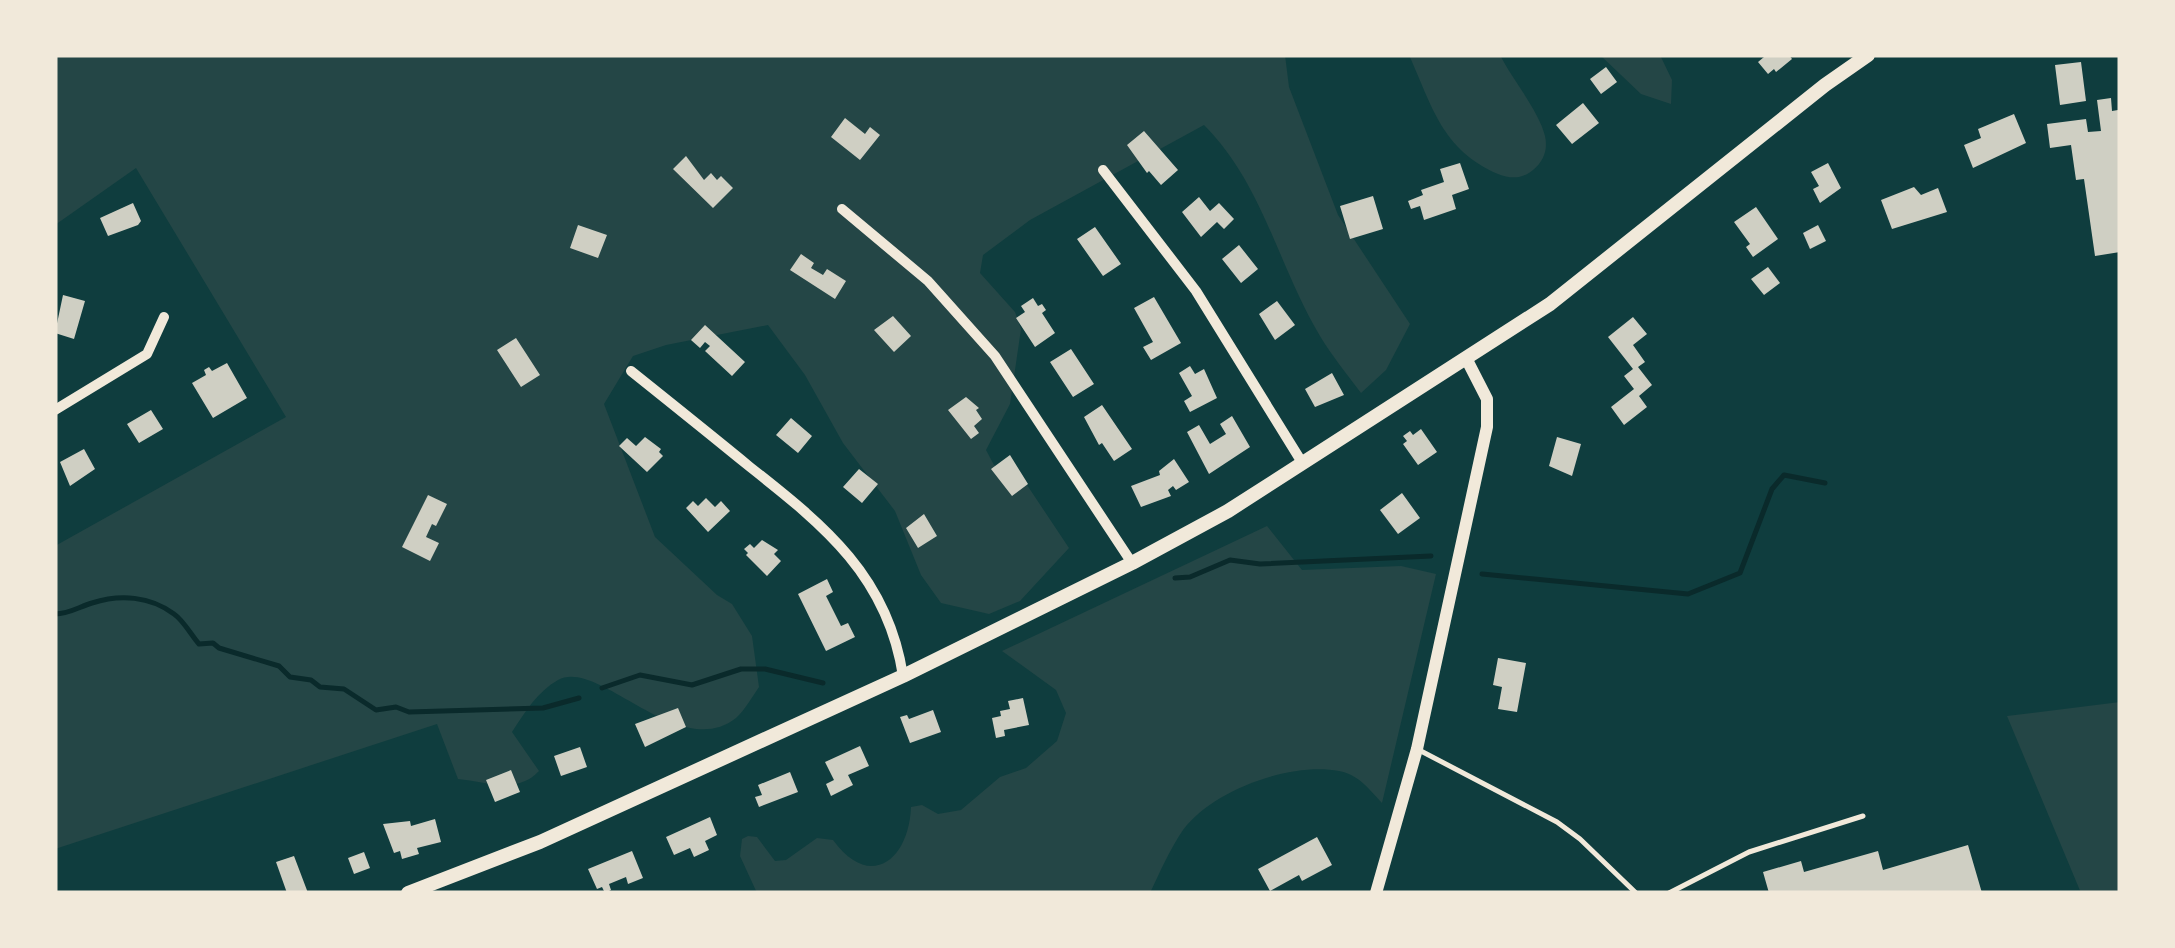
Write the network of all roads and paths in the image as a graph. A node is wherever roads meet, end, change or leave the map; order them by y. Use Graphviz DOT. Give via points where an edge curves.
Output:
graph roads {
  1 [pos="1868,55"];
  2 [pos="1103,170"];
  3 [pos="842,209"];
  4 [pos="164,317"];
  5 [pos="1468,360"];
  6 [pos="631,371"];
  7 [pos="55,410"];
  8 [pos="1302,464"];
  9 [pos="1132,563"];
  10 [pos="903,676"];
  11 [pos="1417,749"];
  12 [pos="1863,816"];
  13 [pos="408,893"];
  14 [pos="1376,893"];
  15 [pos="1636,893"];
  16 [pos="1669,893"];
  1 -- 5 [label="main road" via="1596,270"];
  2 -- 8 [label="street" via="1196,291"];
  3 -- 9 [label="street" via="928,281 996,356"];
  4 -- 7 [label="street" via="146,354"];
  5 -- 8 [label="main road"];
  5 -- 11 [label="street" via="1488,419"];
  6 -- 10 [label="street" via="838,541 891,622"];
  8 -- 9 [label="main road"];
  9 -- 10 [label="main road"];
  10 -- 13 [label="main road" via="540,842"];
  11 -- 14 [label="street"];
  11 -- 15 [label="lane" via="1556,822"];
  12 -- 16 [label="lane" via="1749,852"];
}
